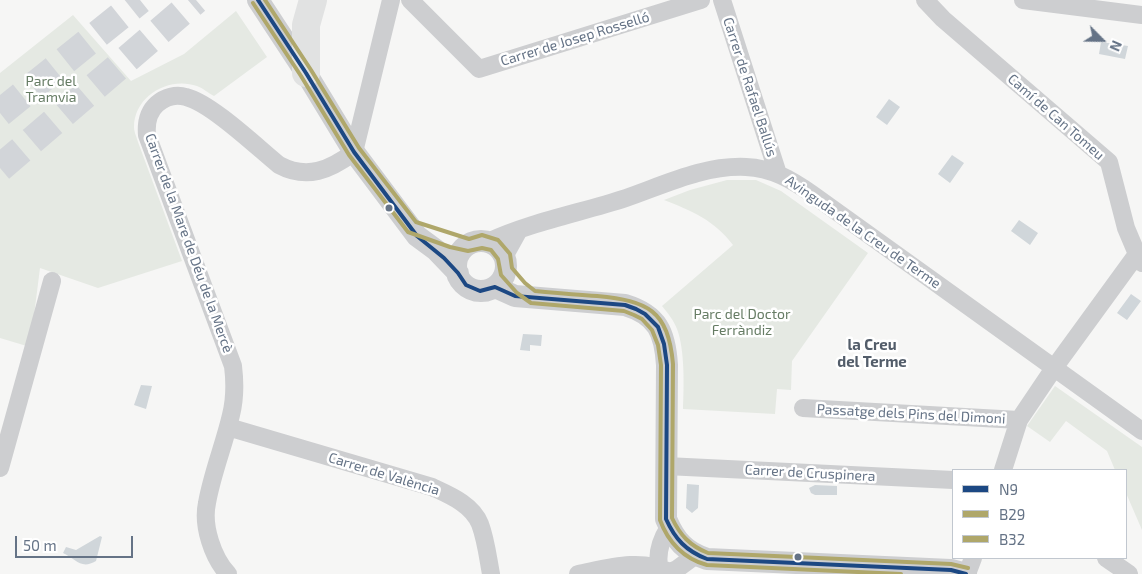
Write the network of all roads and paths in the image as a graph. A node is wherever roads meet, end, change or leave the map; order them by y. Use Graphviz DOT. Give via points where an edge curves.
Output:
graph roads {
  1 [pos="258,0"];
  2 [pos="313,0"];
  3 [pos="391,0"];
  4 [pos="410,0"];
  5 [pos="701,0"];
  6 [pos="722,0"];
  7 [pos="925,0"];
  8 [pos="1023,0"];
  9 [pos="1142,15"];
  10 [pos="306,73"];
  11 [pos="354,152"];
  12 [pos="778,174"];
  13 [pos="412,227"];
  14 [pos="1139,258"];
  15 [pos="492,260"];
  16 [pos="458,273"];
  17 [pos="52,280"];
  18 [pos="1054,368"];
  19 [pos="804,408"];
  20 [pos="1020,420"];
  21 [pos="228,427"];
  22 [pos="1142,430"];
  23 [pos="1,460"];
  24 [pos="666,466"];
  25 [pos="1003,469"];
  26 [pos="952,480"];
  27 [pos="669,526"];
  28 [pos="689,551"];
  29 [pos="973,559"];
  30 [pos="1107,559"];
  31 [pos="664,572"];
  32 [pos="228,574"];
  33 [pos="491,574"];
  34 [pos="578,574"];
  35 [pos="966,574"];
  36 [pos="1129,574"];
  1 -- 10 [label="street"];
  2 -- 10 [label="highway" via="306,25"];
  3 -- 11 [label="street"];
  4 -- 5 [label="street, Carrer de Josep Rosselló" via="479,69"];
  6 -- 12 [label="street, Carrer de Rafael Ballús"];
  7 -- 14 [label="street, Camí de Can Tomeu" via="1109,162 1126,228"];
  8 -- 9 [label="street"];
  10 -- 11 [label="street"];
  11 -- 13 [label="street"];
  11 -- 21 [label="street, Carrer de la Mare de Déu de la Mercè" via="331,167 303,173 279,165 192,98 170,97 158,103 149,114 147,135 233,366 235,384"];
  12 -- 15 [label="street, Avinguda de la Creu de Terme" via="744,166 697,173 519,230"];
  12 -- 18 [label="street, Avinguda de la Creu de Terme" via="812,194"];
  13 -- 15 [label="street"];
  13 -- 16 [label="street" via="417,236"];
  14 -- 18 [label="street"];
  15 -- 16 [label="street" via="463,250"];
  15 -- 16 [label="street" via="488,290 473,289 461,280"];
  15 -- 24 [label="street" via="533,297 625,305 649,316 666,345"];
  17 -- 23 [label="street"];
  18 -- 20 [label="street"];
  18 -- 22 [label="street, Avinguda de la Creu de Terme"];
  19 -- 20 [label="street, Passatge dels Pins del Dimoni"];
  20 -- 25 [label="street"];
  21 -- 32 [label="street, Carrer de la Mare de Déu de la Mercè" via="206,505 208,535 220,566"];
  21 -- 33 [label="street, Carrer de València" via="432,487 454,497 468,507 480,523"];
  24 -- 26 [label="street, Carrer de Cruspinera"];
  24 -- 27 [label="street" via="666,519"];
  27 -- 28 [label="street" via="672,534"];
  27 -- 31 [label="street" via="658,553"];
  28 -- 31 [label="street" via="677,569"];
  28 -- 35 [label="street" via="707,559 951,570"];
  29 -- 35 [label="street"];
  30 -- 36 [label="street"];
  31 -- 34 [label="street" via="628,564"];
}
